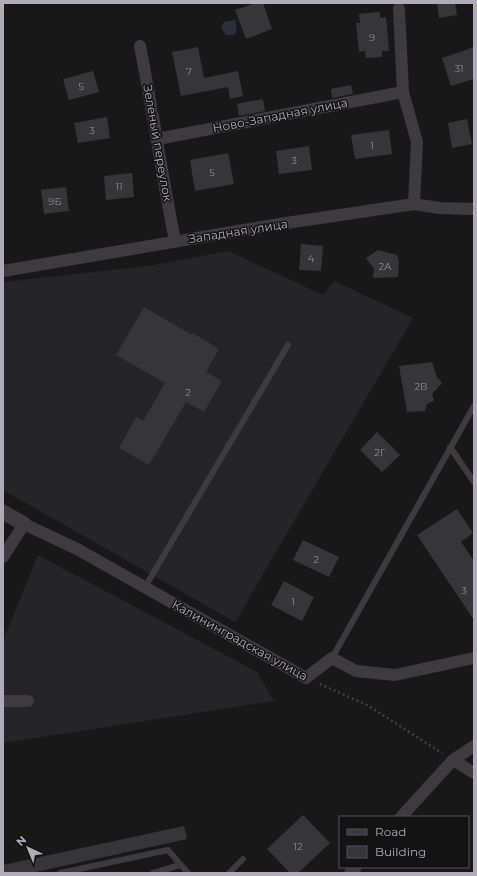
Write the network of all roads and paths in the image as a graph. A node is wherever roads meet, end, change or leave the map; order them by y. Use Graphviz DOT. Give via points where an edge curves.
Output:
graph roads {
  1 [pos="399,9"];
  2 [pos="140,46"];
  3 [pos="404,92"];
  4 [pos="158,139"];
  5 [pos="414,204"];
  6 [pos="474,209"];
  7 [pos="175,241"];
  8 [pos="3,271"];
  9 [pos="288,345"];
  10 [pos="474,406"];
  11 [pos="450,447"];
  12 [pos="474,482"];
  13 [pos="3,512"];
  14 [pos="24,524"];
  15 [pos="3,557"];
  16 [pos="145,587"];
  17 [pos="332,658"];
  18 [pos="474,658"];
  19 [pos="306,678"];
  20 [pos="3,701"];
  21 [pos="28,701"];
  22 [pos="474,746"];
  23 [pos="453,760"];
  24 [pos="474,773"];
  25 [pos="402,816"];
  26 [pos="243,859"];
  27 [pos="180,865"];
  28 [pos="60,873"];
  29 [pos="153,873"];
  30 [pos="188,873"];
  31 [pos="229,873"];
  1 -- 3 [label="street"];
  2 -- 4 [label="street, Зелёный переулок"];
  3 -- 4 [label="street, Ново-Западная улица"];
  3 -- 5 [label="street" via="417,142"];
  4 -- 7 [label="street, Зелёный переулок" via="164,188"];
  5 -- 6 [label="street, Западная улица"];
  5 -- 7 [label="street, Западная улица"];
  7 -- 8 [label="street, Западная улица"];
  9 -- 16 [label="lane"];
  10 -- 11 [label="lane"];
  11 -- 12 [label="lane"];
  11 -- 17 [label="lane"];
  13 -- 14 [label="street, Калининградская улица"];
  14 -- 15 [label="street"];
  14 -- 16 [label="street, Калининградская улица" via="77,549"];
  16 -- 19 [label="street, Калининградская улица"];
  17 -- 18 [label="street" via="356,671 395,675"];
  17 -- 19 [label="street"];
  19 -- 23 [label="path, Калининградская улица" via="367,705"];
  20 -- 21 [label="street"];
  22 -- 23 [label="street"];
  23 -- 24 [label="street"];
  23 -- 25 [label="street"];
  26 -- 31 [label="lane"];
  27 -- 28 [label="lane" via="168,850"];
  27 -- 29 [label="lane"];
  27 -- 30 [label="lane"];
}
